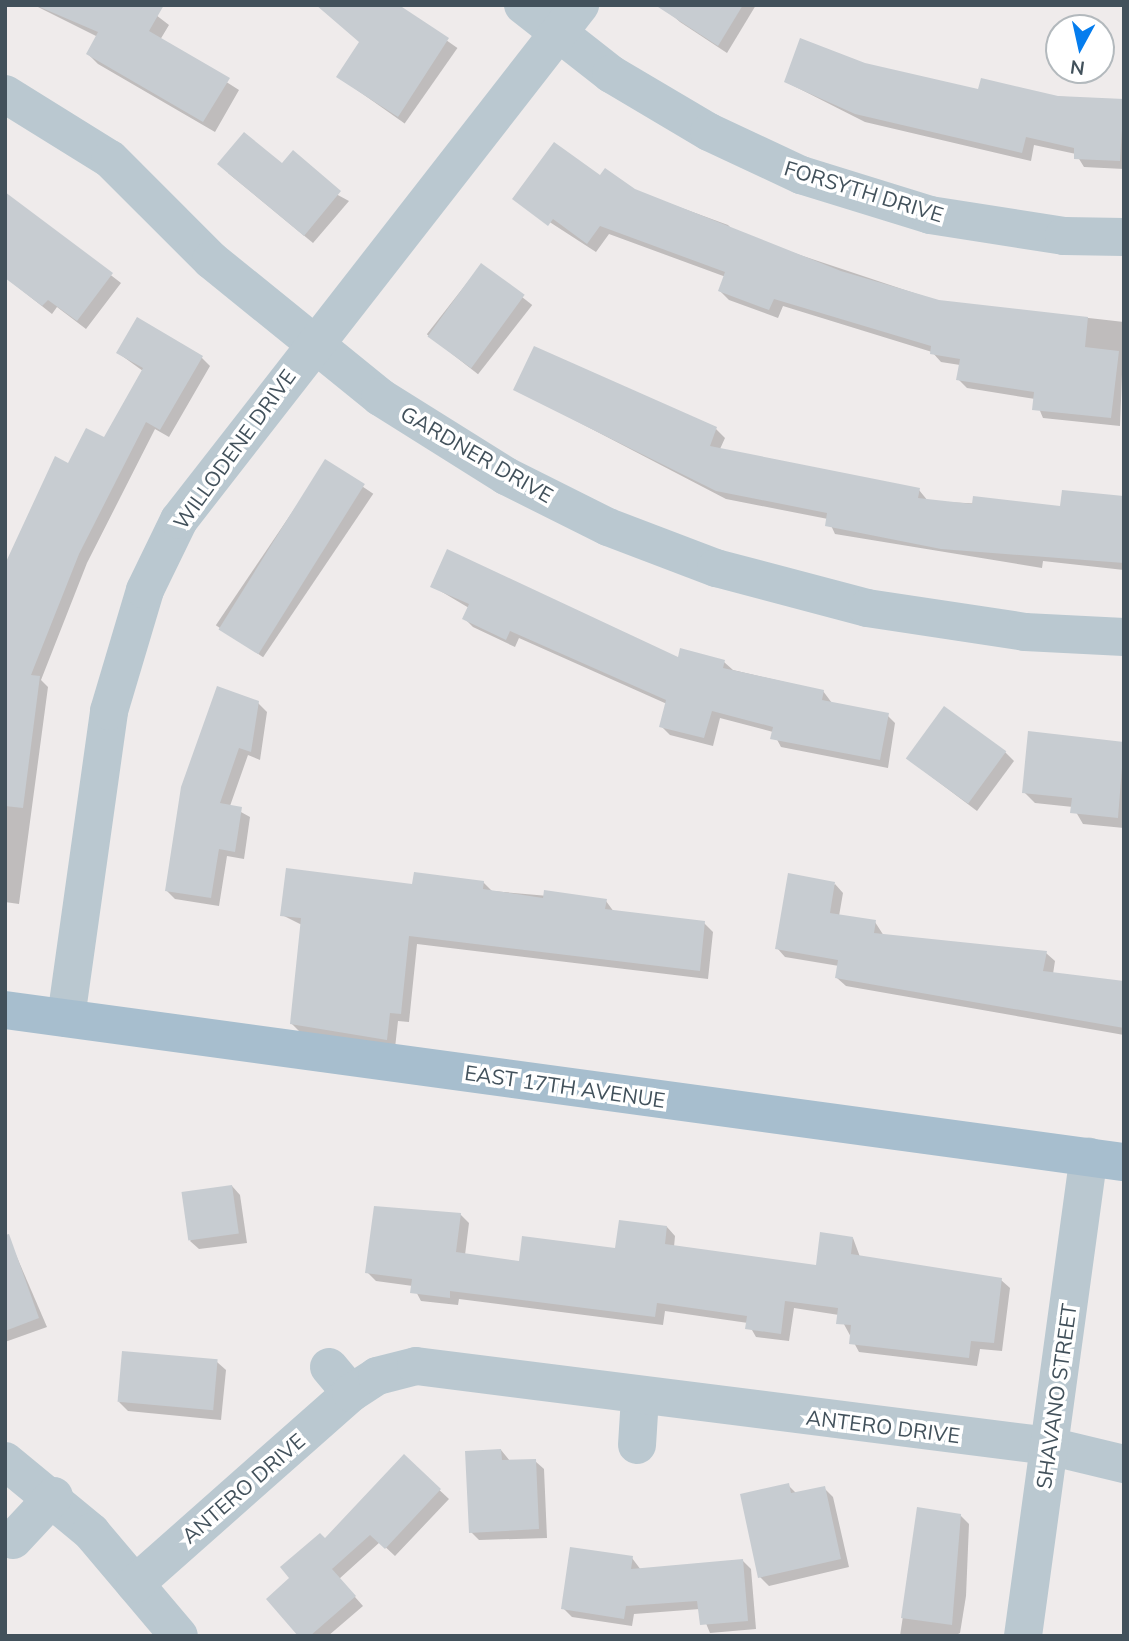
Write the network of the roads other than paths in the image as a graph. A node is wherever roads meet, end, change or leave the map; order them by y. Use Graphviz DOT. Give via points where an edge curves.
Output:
graph roads {
  1 [pos="523,5"];
  2 [pos="580,5"];
  3 [pos="557,35"];
  4 [pos="5,94"];
  5 [pos="1124,237"];
  6 [pos="310,345"];
  7 [pos="1124,637"];
  8 [pos="5,1010"];
  9 [pos="66,1018"];
  10 [pos="1106,1159"];
  11 [pos="640,1397"];
  12 [pos="637,1445"];
  13 [pos="1049,1446"];
  14 [pos="5,1461"];
  15 [pos="1124,1464"];
  16 [pos="54,1496"];
  17 [pos="13,1540"];
  18 [pos="135,1584"];
  19 [pos="179,1636"];
  20 [pos="1023,1636"];
  1 -- 3 [label="street, FORSYTH DRIVE"];
  2 -- 3 [label="street, WILLODENE DRIVE"];
  3 -- 5 [label="street, FORSYTH DRIVE" via="709,132 801,174 930,215 1064,236"];
  3 -- 6 [label="street, WILLODENE DRIVE"];
  4 -- 6 [label="street, GARDNER DRIVE" via="110,159 211,260"];
  6 -- 7 [label="street, GARDNER DRIVE" via="506,476 608,527 716,568 867,608 1025,632"];
  6 -- 9 [label="street, WILLODENE DRIVE" via="179,520 145,590 109,711"];
  8 -- 9 [label="main road, EAST 17TH AVENUE"];
  9 -- 10 [label="main road, EAST 17TH AVENUE"];
  10 -- 13 [label="street, SHAVANO STREET"];
  11 -- 12 [label="street"];
  11 -- 13 [label="street, ANTERO DRIVE"];
  11 -- 18 [label="street, ANTERO DRIVE" via="415,1366 340,1380"];
  13 -- 15 [label="street, ANTERO DRIVE"];
  13 -- 20 [label="street, SHAVANO STREET"];
  14 -- 16 [label="street"];
  16 -- 17 [label="street"];
  16 -- 18 [label="street"];
  18 -- 19 [label="street"];
}
